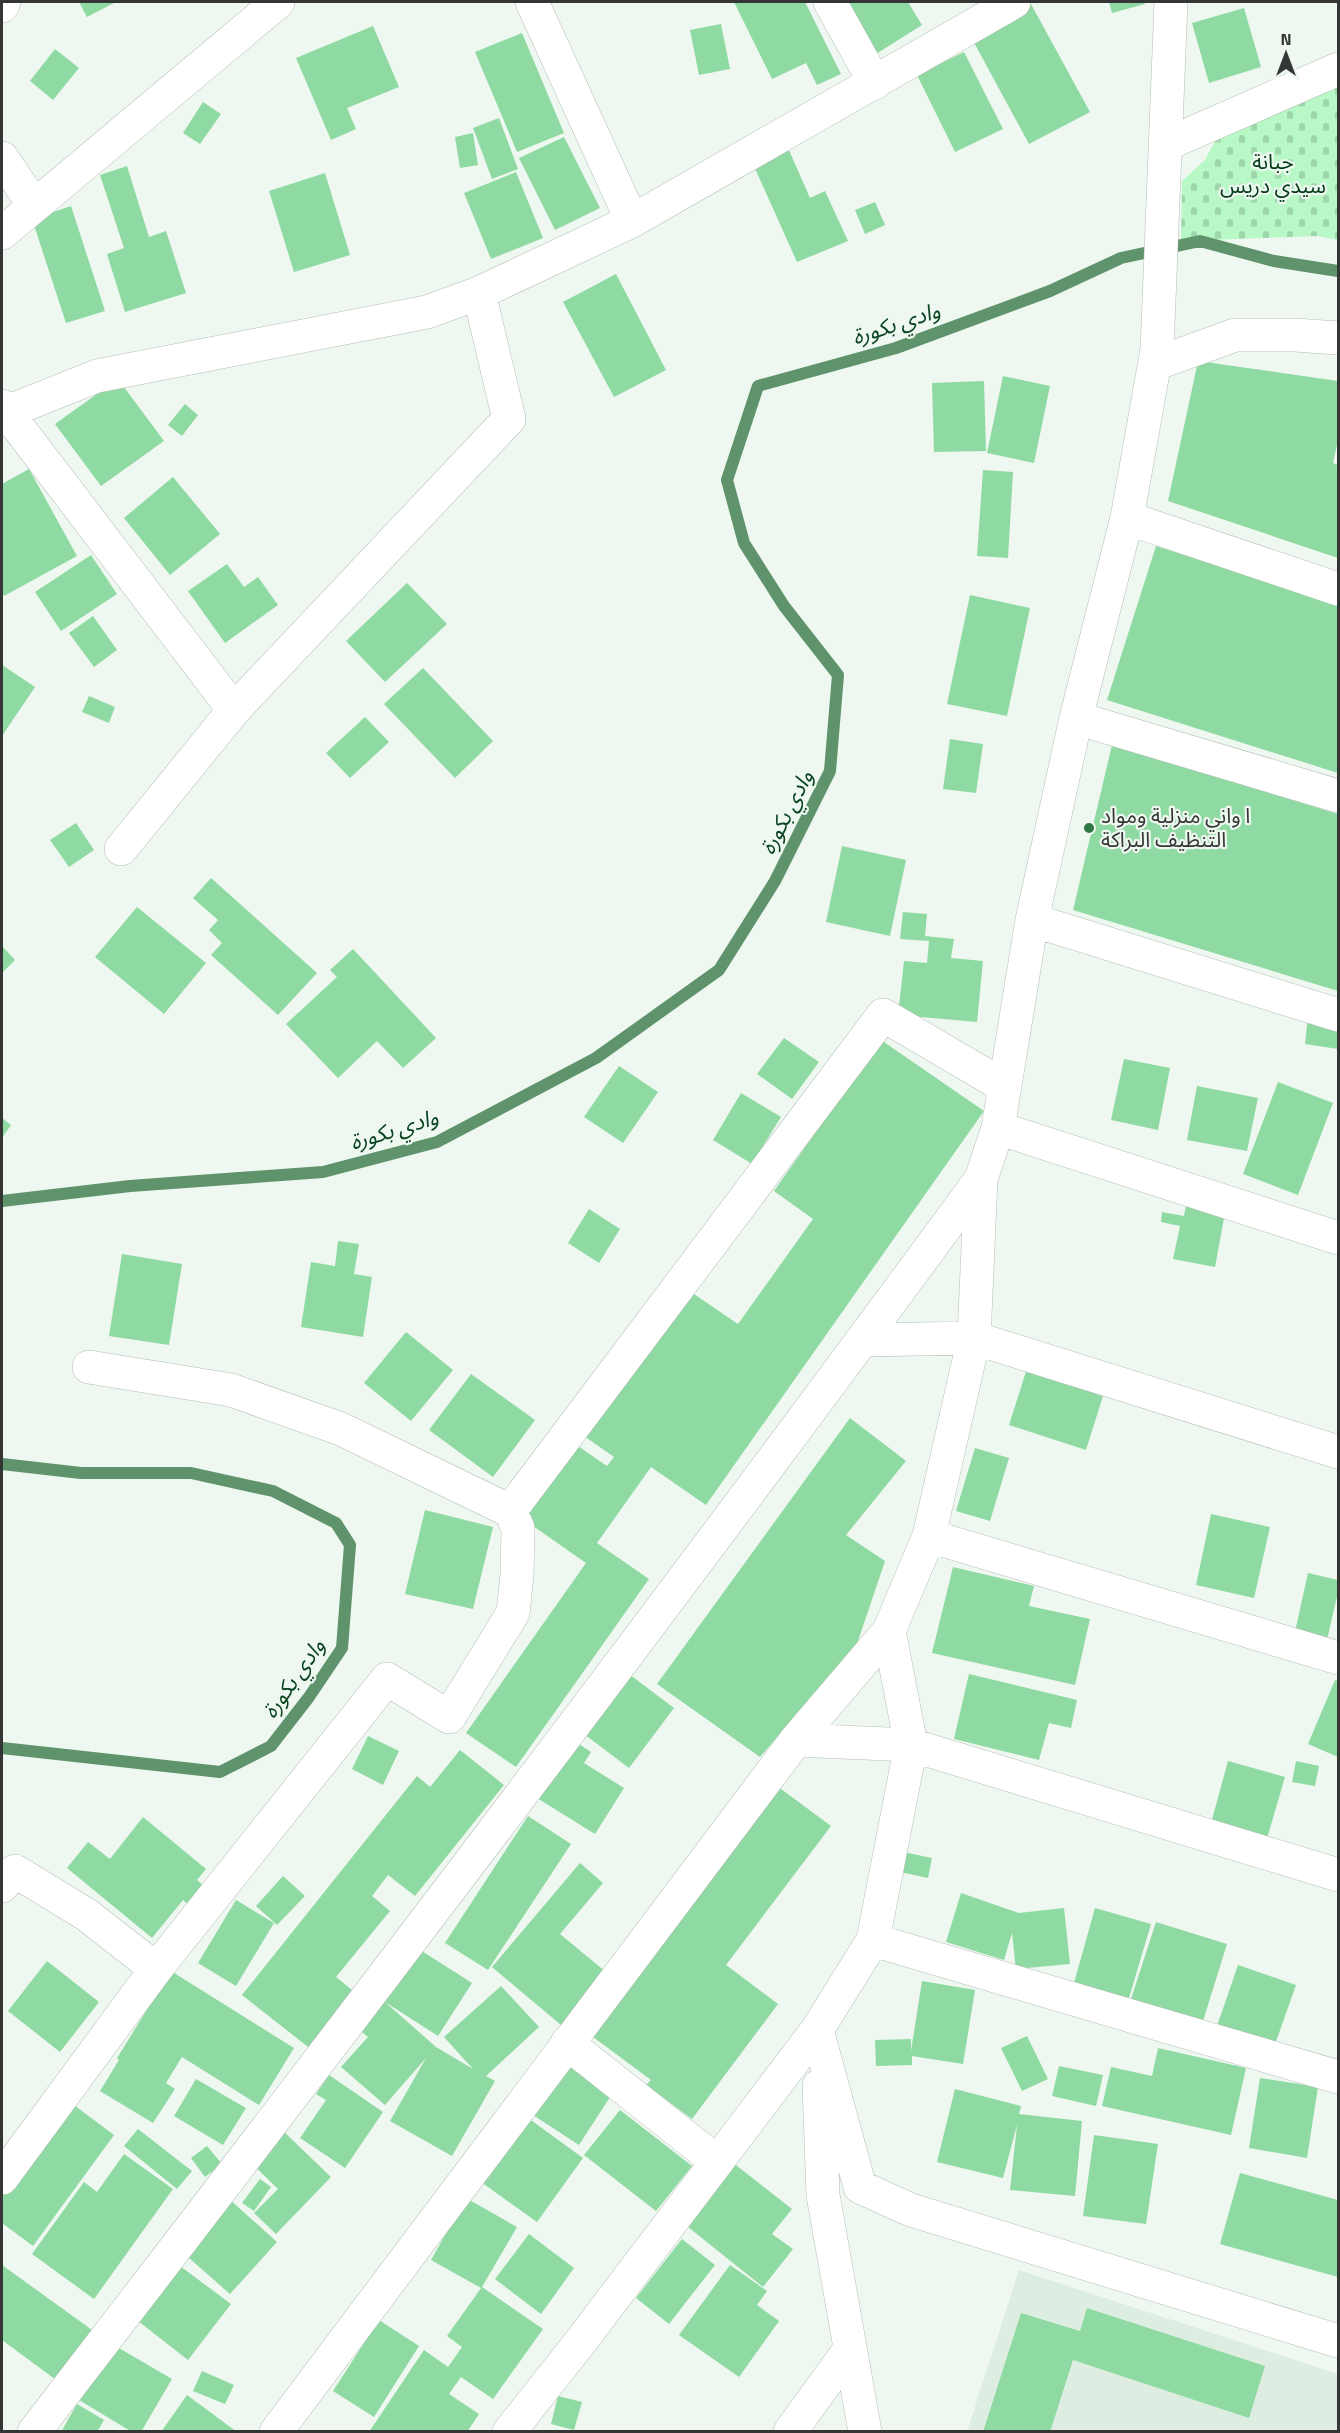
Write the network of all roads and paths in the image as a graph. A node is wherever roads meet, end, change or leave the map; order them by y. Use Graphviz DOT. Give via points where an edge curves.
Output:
graph roads {
  1 [pos="4,2"];
  2 [pos="278,2"];
  3 [pos="532,2"];
  4 [pos="830,2"];
  5 [pos="1014,2"];
  6 [pos="1172,2"];
  7 [pos="2,6"];
  8 [pos="1338,69"];
  9 [pos="875,83"];
  10 [pos="1167,144"];
  11 [pos="2,158"];
  12 [pos="34,205"];
  13 [pos="632,222"];
  14 [pos="2,232"];
  15 [pos="479,292"];
  16 [pos="1338,338"];
  17 [pos="1156,357"];
  18 [pos="3,410"];
  19 [pos="1127,518"];
  20 [pos="1338,589"];
  21 [pos="234,710"];
  22 [pos="1076,718"];
  23 [pos="1338,796"];
  24 [pos="121,849"];
  25 [pos="1032,920"];
  26 [pos="1338,1015"];
  27 [pos="1004,1086"];
  28 [pos="998,1128"];
  29 [pos="981,1179"];
  30 [pos="1338,1238"];
  31 [pos="974,1338"];
  32 [pos="863,1340"];
  33 [pos="89,1367"];
  34 [pos="1338,1452"];
  35 [pos="510,1511"];
  36 [pos="929,1536"];
  37 [pos="889,1631"];
  38 [pos="1338,1658"];
  39 [pos="796,1740"];
  40 [pos="911,1745"];
  41 [pos="1338,1875"];
  42 [pos="2,1886"];
  43 [pos="873,1940"];
  44 [pos="156,1969"];
  45 [pos="817,2030"];
  46 [pos="567,2043"];
  47 [pos="1338,2077"];
  48 [pos="716,2161"];
  49 [pos="2,2178"];
  50 [pos="1338,2341"];
  51 [pos="850,2349"];
  52 [pos="34,2432"];
  53 [pos="276,2432"];
  54 [pos="509,2432"];
  55 [pos="790,2432"];
  56 [pos="865,2432"];
  1 -- 7 [label="street"];
  2 -- 12 [label="street"];
  3 -- 13 [label="street"];
  4 -- 9 [label="street"];
  5 -- 9 [label="street"];
  6 -- 10 [label="street"];
  8 -- 10 [label="street"];
  9 -- 13 [label="street"];
  10 -- 17 [label="street"];
  11 -- 12 [label="street"];
  12 -- 14 [label="street"];
  13 -- 15 [label="street"];
  15 -- 18 [label="street" via="427,312 97,376"];
  15 -- 21 [label="street" via="509,419"];
  16 -- 17 [label="street" via="1235,335"];
  17 -- 19 [label="street"];
  18 -- 21 [label="street"];
  19 -- 20 [label="street"];
  19 -- 22 [label="street"];
  21 -- 24 [label="street"];
  22 -- 23 [label="street"];
  22 -- 25 [label="street"];
  25 -- 26 [label="street"];
  25 -- 27 [label="street"];
  27 -- 28 [label="street"];
  27 -- 35 [label="street" via="883,1015"];
  28 -- 29 [label="street"];
  28 -- 30 [label="street"];
  29 -- 31 [label="street"];
  29 -- 32 [label="street"];
  31 -- 32 [label="street"];
  31 -- 34 [label="street"];
  31 -- 36 [label="street"];
  32 -- 52 [label="street" via="410,1944"];
  33 -- 35 [label="street" via="231,1390 341,1429"];
  35 -- 44 [label="street" via="518,1528 513,1613 449,1717 387,1679"];
  36 -- 37 [label="street"];
  36 -- 38 [label="street"];
  37 -- 39 [label="street"];
  37 -- 40 [label="street"];
  39 -- 40 [label="street"];
  39 -- 46 [label="street"];
  40 -- 41 [label="street"];
  40 -- 43 [label="street"];
  42 -- 44 [label="street" via="15,1871 87,1915"];
  43 -- 45 [label="street"];
  43 -- 47 [label="street"];
  44 -- 49 [label="street"];
  45 -- 48 [label="street"];
  45 -- 50 [label="street" via="860,2187 911,2210"];
  45 -- 51 [label="street" via="823,2194"];
  46 -- 48 [label="street"];
  46 -- 53 [label="street"];
  48 -- 54 [label="street"];
  51 -- 55 [label="street"];
  51 -- 56 [label="street"];
}
